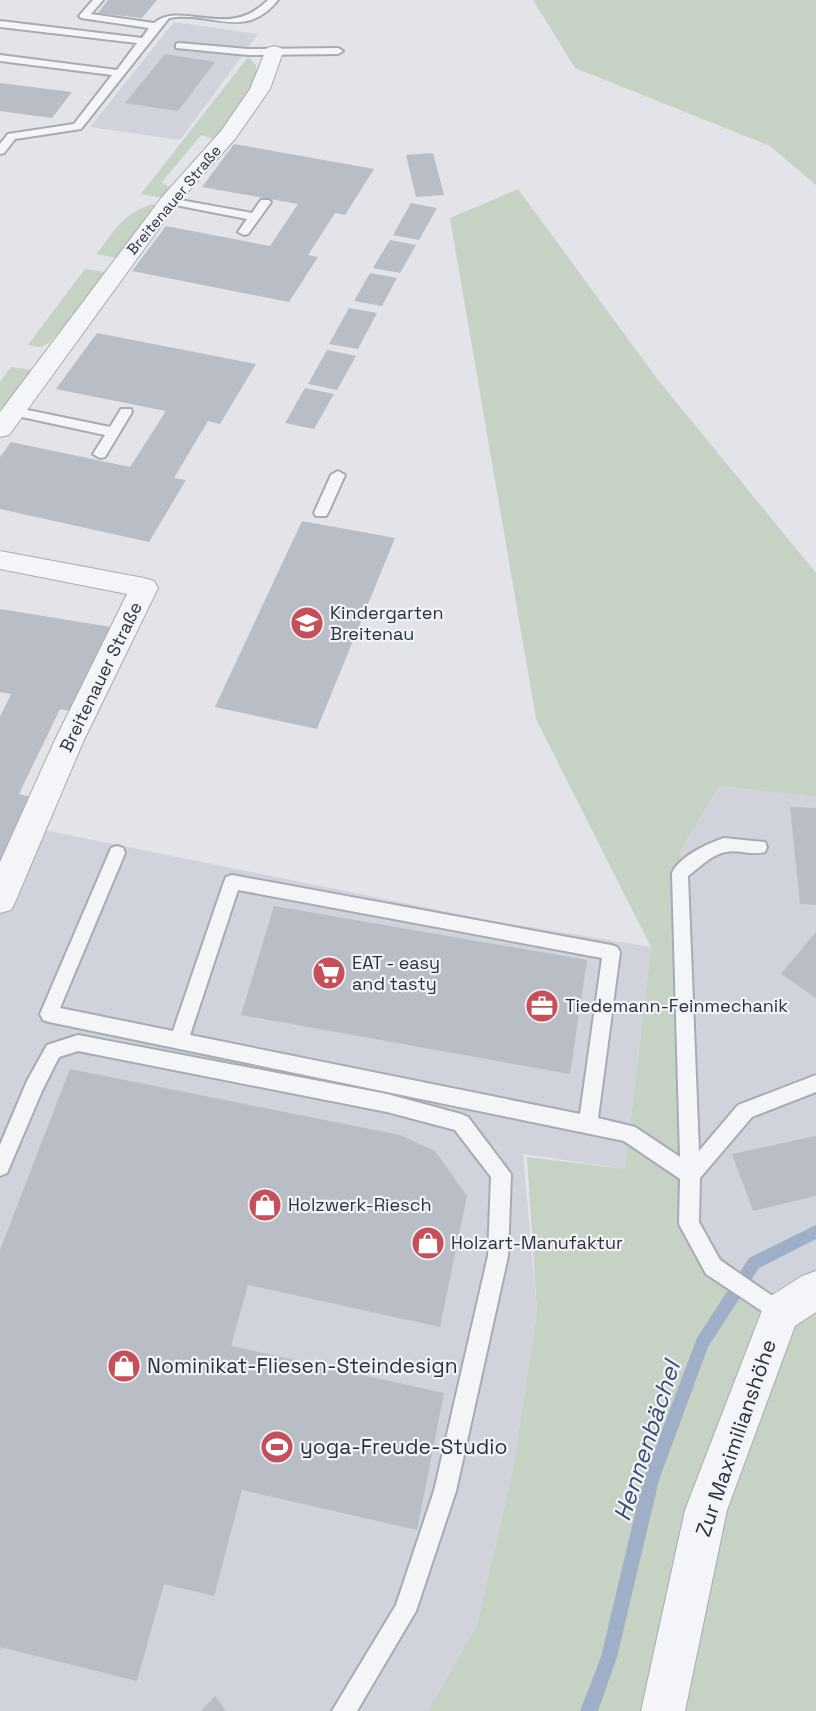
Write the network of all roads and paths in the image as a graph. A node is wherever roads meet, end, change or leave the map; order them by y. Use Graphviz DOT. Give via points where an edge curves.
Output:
graph roads {
  1 [pos="98,0"];
  2 [pos="273,0"];
  3 [pos="0,24"];
  4 [pos="156,26"];
  5 [pos="143,41"];
  6 [pos="179,46"];
  7 [pos="338,51"];
  8 [pos="273,52"];
  9 [pos="0,58"];
  10 [pos="120,73"];
  11 [pos="0,151"];
  12 [pos="169,201"];
  13 [pos="265,202"];
  14 [pos="254,217"];
  15 [pos="244,232"];
  16 [pos="13,411"];
  17 [pos="126,412"];
  18 [pos="0,429"];
  19 [pos="113,432"];
  20 [pos="100,454"];
  21 [pos="338,475"];
  22 [pos="321,513"];
  23 [pos="0,560"];
  24 [pos="759,847"];
  25 [pos="117,853"];
  26 [pos="0,900"];
  27 [pos="179,1041"];
  28 [pos="816,1083"];
  29 [pos="588,1125"];
  30 [pos="0,1167"];
  31 [pos="690,1174"];
  32 [pos="816,1290"];
  33 [pos="771,1307"];
  34 [pos="344,1711"];
  35 [pos="663,1711"];
  1 -- 4 [label="lane" via="84,16"];
  2 -- 4 [label="lane" via="256,16 235,21 177,14 164,17"];
  3 -- 5 [label="lane"];
  4 -- 5 [label="lane"];
  5 -- 10 [label="lane"];
  6 -- 8 [label="lane"];
  7 -- 8 [label="lane"];
  8 -- 12 [label="street, Breitenauer Straße" via="260,89 228,135"];
  9 -- 10 [label="lane"];
  10 -- 11 [label="lane" via="77,127 12,136"];
  12 -- 14 [label="lane"];
  12 -- 16 [label="street, Breitenauer Straße"];
  13 -- 14 [label="lane"];
  14 -- 15 [label="lane"];
  16 -- 18 [label="street, Breitenauer Straße"];
  16 -- 19 [label="lane"];
  17 -- 19 [label="lane"];
  19 -- 20 [label="lane"];
  21 -- 22 [label="lane"];
  23 -- 26 [label="street, Breitenauer Straße" via="144,588 29,827"];
  24 -- 31 [label="lane" via="724,845 680,873"];
  25 -- 27 [label="lane" via="49,1014"];
  27 -- 29 [label="lane"];
  27 -- 29 [label="lane" via="232,882 611,952"];
  28 -- 31 [label="lane" via="744,1111"];
  29 -- 31 [label="lane" via="628,1133"];
  30 -- 34 [label="lane" via="53,1051 78,1043 387,1103 461,1123 501,1174 498,1256 445,1491 405,1611"];
  31 -- 33 [label="lane" via="689,1224 713,1267"];
  32 -- 33 [label="street"];
  33 -- 35 [label="street, Zur Maximilianshöhe" via="705,1510"];
}
